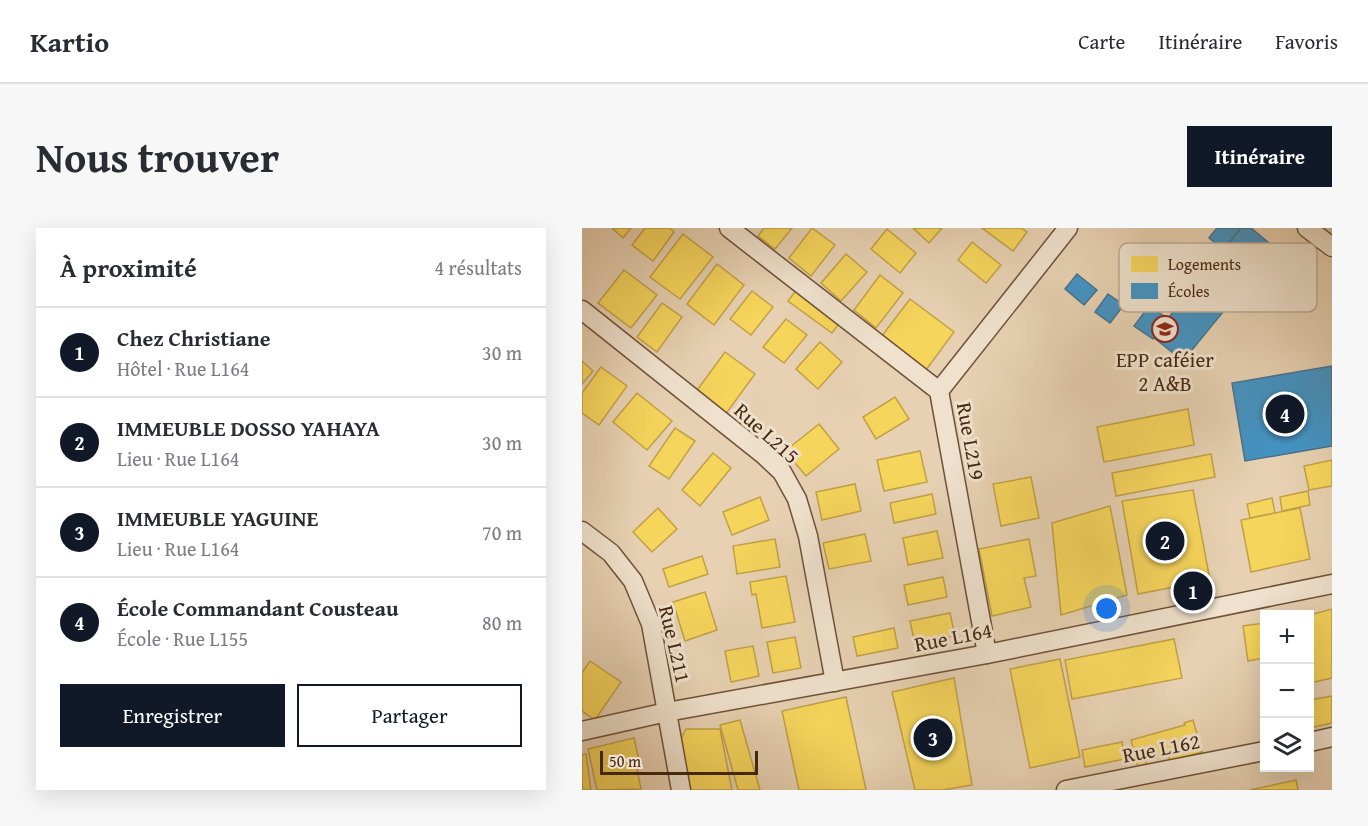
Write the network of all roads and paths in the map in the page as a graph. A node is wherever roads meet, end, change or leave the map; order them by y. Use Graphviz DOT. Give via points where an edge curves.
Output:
graph roads {
  1 [pos="729,228"];
  2 [pos="1307,228"];
  3 [pos="1065,229"];
  4 [pos="1332,247"];
  5 [pos="582,310"];
  6 [pos="939,391"];
  7 [pos="582,531"];
  8 [pos="1332,584"];
  9 [pos="987,654"];
  10 [pos="835,682"];
  11 [pos="667,712"];
  12 [pos="582,731"];
  13 [pos="1332,737"];
  14 [pos="1314,741"];
  15 [pos="1260,752"];
  16 [pos="681,790"];
  17 [pos="1066,790"];
  1 -- 6 [label="street, Rue L219"];
  2 -- 4 [label="street"];
  3 -- 6 [label="street"];
  5 -- 10 [label="street, Rue L215" via="782,472 797,500 808,536"];
  6 -- 9 [label="street, Rue L219"];
  7 -- 11 [label="street, Rue L211" via="611,553 633,581 651,624"];
  8 -- 9 [label="street, Rue L164"];
  9 -- 10 [label="street, Rue L164"];
  10 -- 11 [label="street, Rue L164"];
  11 -- 12 [label="street, Rue L164"];
  11 -- 16 [label="street, Rue L211"];
  13 -- 14 [label="street"];
  15 -- 17 [label="street, Rue L162"];
}
